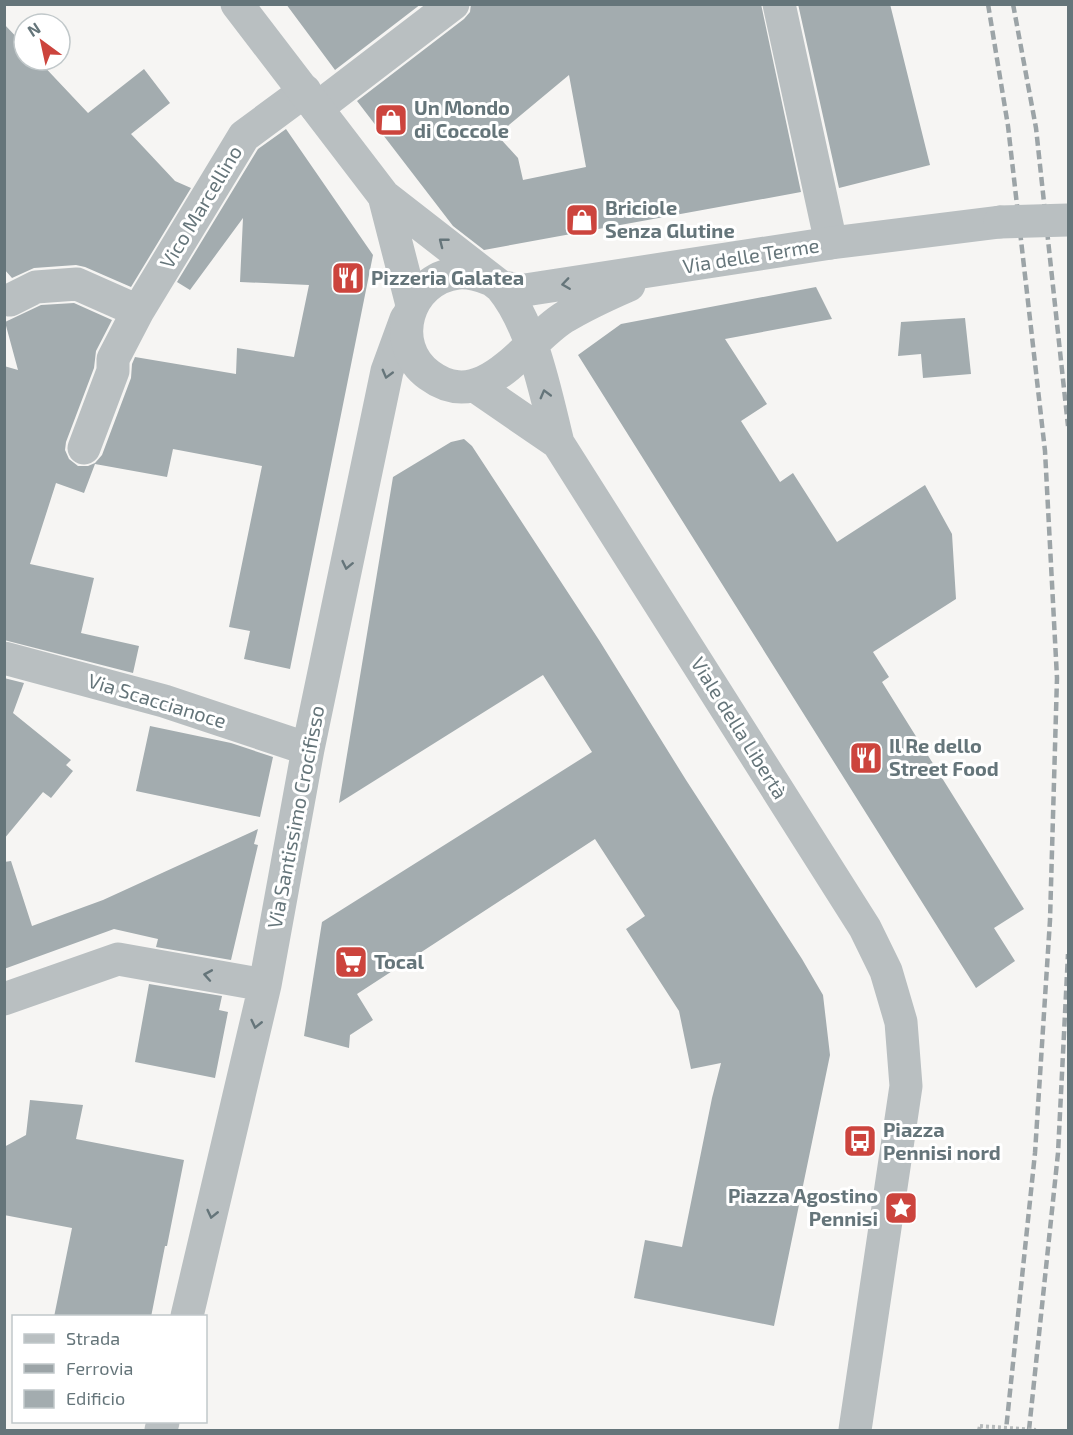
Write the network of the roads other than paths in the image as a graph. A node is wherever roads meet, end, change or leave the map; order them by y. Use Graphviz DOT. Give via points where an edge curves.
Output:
graph roads {
  1 [pos="237,4"];
  2 [pos="453,4"];
  3 [pos="779,4"];
  4 [pos="311,99"];
  5 [pos="384,196"];
  6 [pos="1068,220"];
  7 [pos="831,243"];
  8 [pos="665,270"];
  9 [pos="503,293"];
  10 [pos="9,300"];
  11 [pos="138,311"];
  12 [pos="409,312"];
  13 [pos="530,345"];
  14 [pos="505,369"];
  15 [pos="475,386"];
  16 [pos="558,443"];
  17 [pos="84,448"];
  18 [pos="4,658"];
  19 [pos="308,749"];
  20 [pos="265,985"];
  21 [pos="4,999"];
  22 [pos="188,1315"];
  23 [pos="855,1431"];
  1 -- 4 [label="street"];
  2 -- 4 [label="street, Vico Marcellino"];
  3 -- 7 [label="street"];
  4 -- 5 [label="street"];
  4 -- 11 [label="street, Vico Marcellino" via="244,136"];
  9 -- 5 [label="street, one-way"];
  5 -- 12 [label="street"];
  6 -- 7 [label="street, Via delle Terme, bridge" via="1000,222"];
  7 -- 8 [label="street, Via delle Terme"];
  8 -- 9 [label="street, Via delle Terme, one-way"];
  8 -- 13 [label="street" via="599,298 562,319"];
  9 -- 12 [label="street" via="475,274 459,272 431,283 420,292"];
  9 -- 13 [label="street"];
  9 -- 14 [label="street" via="520,327 519,342"];
  10 -- 11 [label="street" via="36,286 77,284"];
  11 -- 17 [label="street, Vico Marcellino" via="113,359 113,371"];
  12 -- 15 [label="street" via="406,338 412,356 423,370 456,387"];
  12 -- 19 [label="street, Via Santissimo Crocifisso, one-way" via="387,371"];
  13 -- 14 [label="street"];
  16 -- 13 [label="street, one-way"];
  14 -- 15 [label="street"];
  15 -- 16 [label="street"];
  16 -- 23 [label="street, Viale della Libertà" via="865,928 886,972 901,1022 906,1086"];
  18 -- 19 [label="street, Via Scaccianoce" via="164,701"];
  19 -- 20 [label="street, Via Santissimo Crocifisso"];
  20 -- 21 [label="street, one-way" via="118,958"];
  20 -- 22 [label="street, Via Santissimo Crocifisso, one-way"];
}
